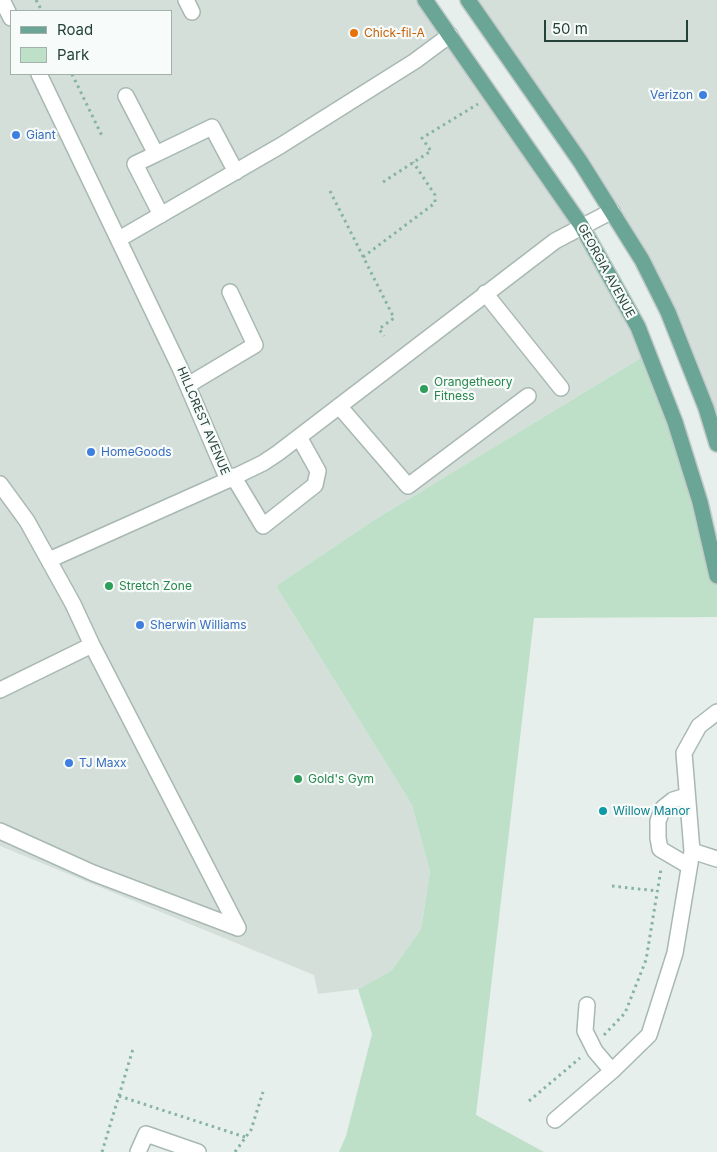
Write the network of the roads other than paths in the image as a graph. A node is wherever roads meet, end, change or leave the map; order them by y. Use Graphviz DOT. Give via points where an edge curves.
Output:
graph roads {
  1 [pos="2,0"];
  2 [pos="425,0"];
  3 [pos="468,0"];
  4 [pos="10,16"];
  5 [pos="450,36"];
  6 [pos="39,75"];
  7 [pos="126,96"];
  8 [pos="156,154"];
  9 [pos="236,172"];
  10 [pos="612,211"];
  11 [pos="161,215"];
  12 [pos="581,225"];
  13 [pos="119,239"];
  14 [pos="230,292"];
  15 [pos="485,293"];
  16 [pos="188,385"];
  17 [pos="561,388"];
  18 [pos="528,396"];
  19 [pos="339,406"];
  20 [pos="300,437"];
  21 [pos="717,444"];
  22 [pos="231,478"];
  23 [pos="0,484"];
  24 [pos="50,560"];
  25 [pos="717,576"];
  26 [pos="92,646"];
  27 [pos="0,690"];
  28 [pos="717,712"];
  29 [pos="686,796"];
  30 [pos="0,831"];
  31 [pos="690,858"];
  32 [pos="717,859"];
  33 [pos="587,1005"];
  34 [pos="612,1071"];
  35 [pos="556,1120"];
  36 [pos="138,1152"];
  37 [pos="198,1152"];
  1 -- 4 [label="street"];
  2 -- 5 [label="main road, GEORGIA AVENUE"];
  3 -- 10 [label="main road"];
  5 -- 9 [label="street" via="351,102"];
  5 -- 12 [label="main road, GEORGIA AVENUE"];
  6 -- 13 [label="street, HILLCREST AVENUE"];
  7 -- 8 [label="street"];
  8 -- 9 [label="street" via="212,127"];
  8 -- 11 [label="street" via="135,164"];
  9 -- 11 [label="street"];
  10 -- 12 [label="street, HILLCREST AVENUE"];
  10 -- 21 [label="main road" via="668,312"];
  11 -- 13 [label="street"];
  12 -- 15 [label="street, HILLCREST AVENUE"];
  12 -- 25 [label="main road, GEORGIA AVENUE" via="638,327 676,422 700,502"];
  13 -- 16 [label="street, HILLCREST AVENUE"];
  14 -- 16 [label="street" via="255,345"];
  15 -- 17 [label="street"];
  15 -- 19 [label="street, HILLCREST AVENUE"];
  16 -- 22 [label="street, HILLCREST AVENUE"];
  18 -- 19 [label="street" via="408,486"];
  19 -- 20 [label="street, HILLCREST AVENUE"];
  20 -- 22 [label="street, HILLCREST AVENUE" via="263,463"];
  20 -- 22 [label="street" via="318,471 315,485 263,526"];
  22 -- 24 [label="street"];
  23 -- 24 [label="street"];
  24 -- 26 [label="street"];
  26 -- 27 [label="street"];
  26 -- 30 [label="street" via="238,928 92,873"];
  28 -- 29 [label="street" via="699,726 684,753"];
  29 -- 31 [label="street"];
  29 -- 31 [label="street" via="663,808 658,821 658,838 660,849"];
  31 -- 32 [label="street"];
  31 -- 34 [label="street" via="675,953 649,1035"];
  33 -- 34 [label="street" via="585,1031"];
  34 -- 35 [label="street"];
  36 -- 37 [label="street" via="146,1134"];
}
